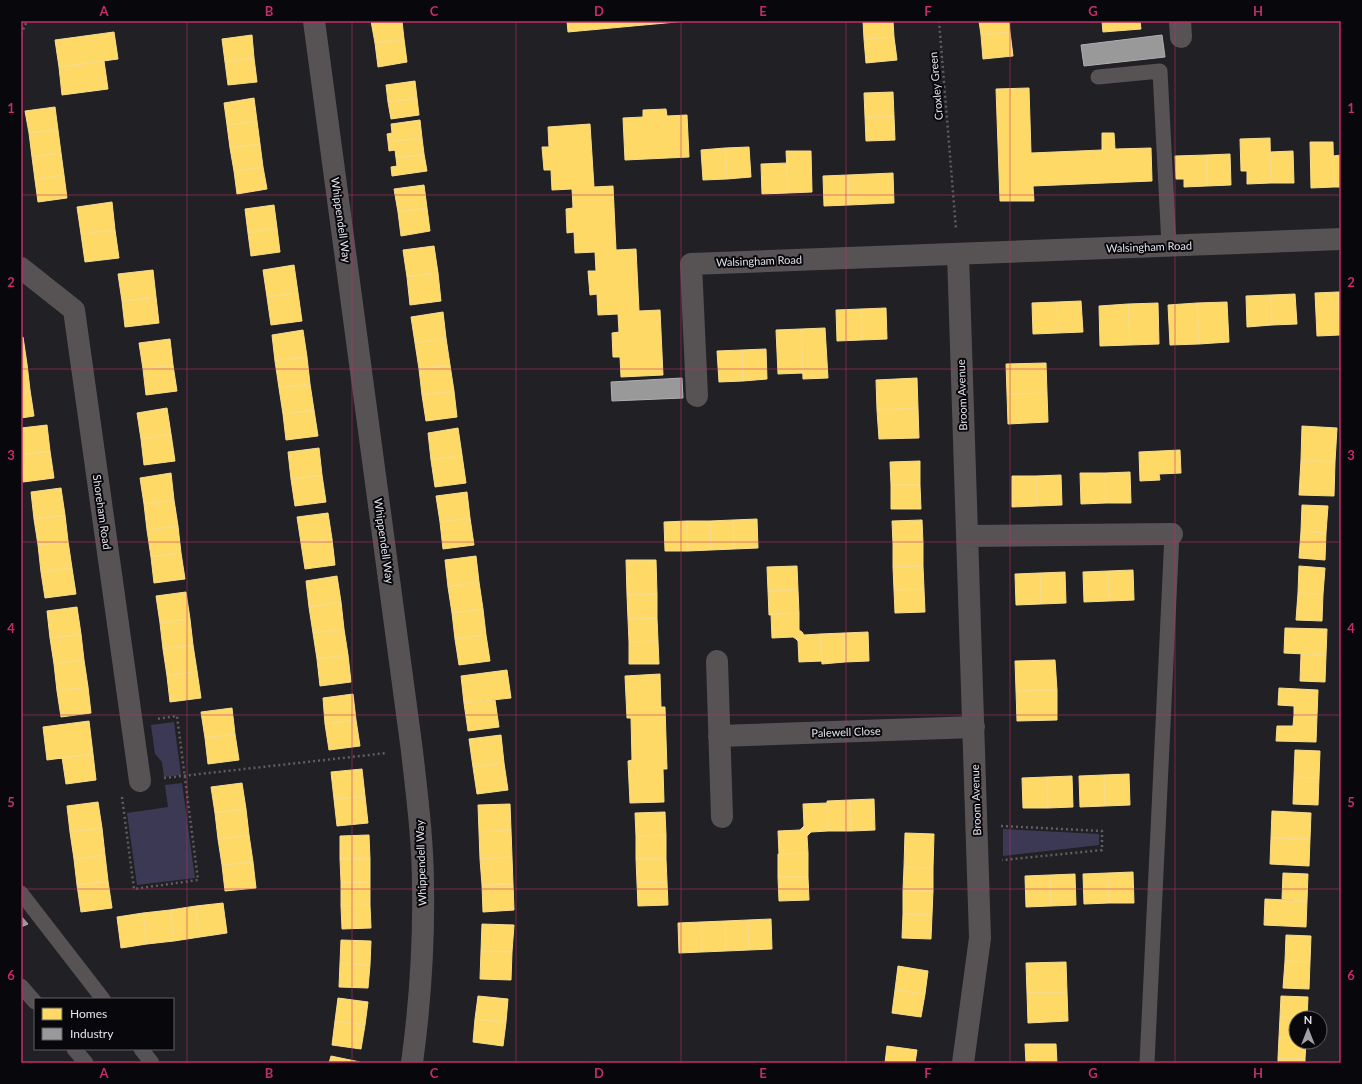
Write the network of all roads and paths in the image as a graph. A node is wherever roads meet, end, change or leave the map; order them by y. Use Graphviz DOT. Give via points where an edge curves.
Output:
graph roads {
  1 [pos="27,21"];
  2 [pos="314,21"];
  3 [pos="938,21"];
  4 [pos="21,34"];
  5 [pos="1098,77"];
  6 [pos="1341,239"];
  7 [pos="1169,246"];
  8 [pos="958,254"];
  9 [pos="21,268"];
  10 [pos="696,396"];
  11 [pos="1172,534"];
  12 [pos="967,536"];
  13 [pos="717,661"];
  14 [pos="132,722"];
  15 [pos="974,727"];
  16 [pos="719,736"];
  17 [pos="412,751"];
  18 [pos="185,775"];
  19 [pos="140,781"];
  20 [pos="722,817"];
  21 [pos="976,824"];
  22 [pos="978,863"];
  23 [pos="21,892"];
  24 [pos="21,986"];
  25 [pos="102,998"];
  26 [pos="34,1001"];
  27 [pos="75,1050"];
  28 [pos="143,1050"];
  29 [pos="86,1063"];
  30 [pos="152,1063"];
  31 [pos="412,1063"];
  32 [pos="963,1063"];
  33 [pos="1147,1063"];
  1 -- 4 [label="path"];
  2 -- 17 [label="street, Whippendell Way"];
  3 -- 8 [label="path, Croxley Green"];
  5 -- 7 [label="lane" via="1160,71"];
  6 -- 7 [label="street, Walsingham Road"];
  7 -- 8 [label="street, Walsingham Road"];
  8 -- 10 [label="street, Walsingham Road" via="691,264"];
  8 -- 12 [label="street, Broom Avenue"];
  9 -- 14 [label="street, Shoreham Road" via="74,310"];
  11 -- 12 [label="street"];
  11 -- 33 [label="lane"];
  12 -- 15 [label="street, Broom Avenue"];
  13 -- 16 [label="street"];
  14 -- 18 [label="path" via="177,716"];
  14 -- 19 [label="street, Shoreham Road"];
  15 -- 16 [label="street, Palewell Close"];
  15 -- 21 [label="street, Broom Avenue"];
  16 -- 20 [label="street"];
  17 -- 18 [label="path"];
  17 -- 31 [label="street, Whippendell Way" via="420,820 423,886 422,961"];
  18 -- 19 [label="path"];
  18 -- 19 [label="path" via="198,880 134,889 120,784"];
  21 -- 22 [label="street, Broom Avenue"];
  21 -- 22 [label="path" via="1102,831 1102,850"];
  22 -- 32 [label="street, Broom Avenue" via="980,938"];
  23 -- 25 [label="lane"];
  24 -- 26 [label="lane"];
  27 -- 29 [label="lane"];
  28 -- 30 [label="lane"];
}
